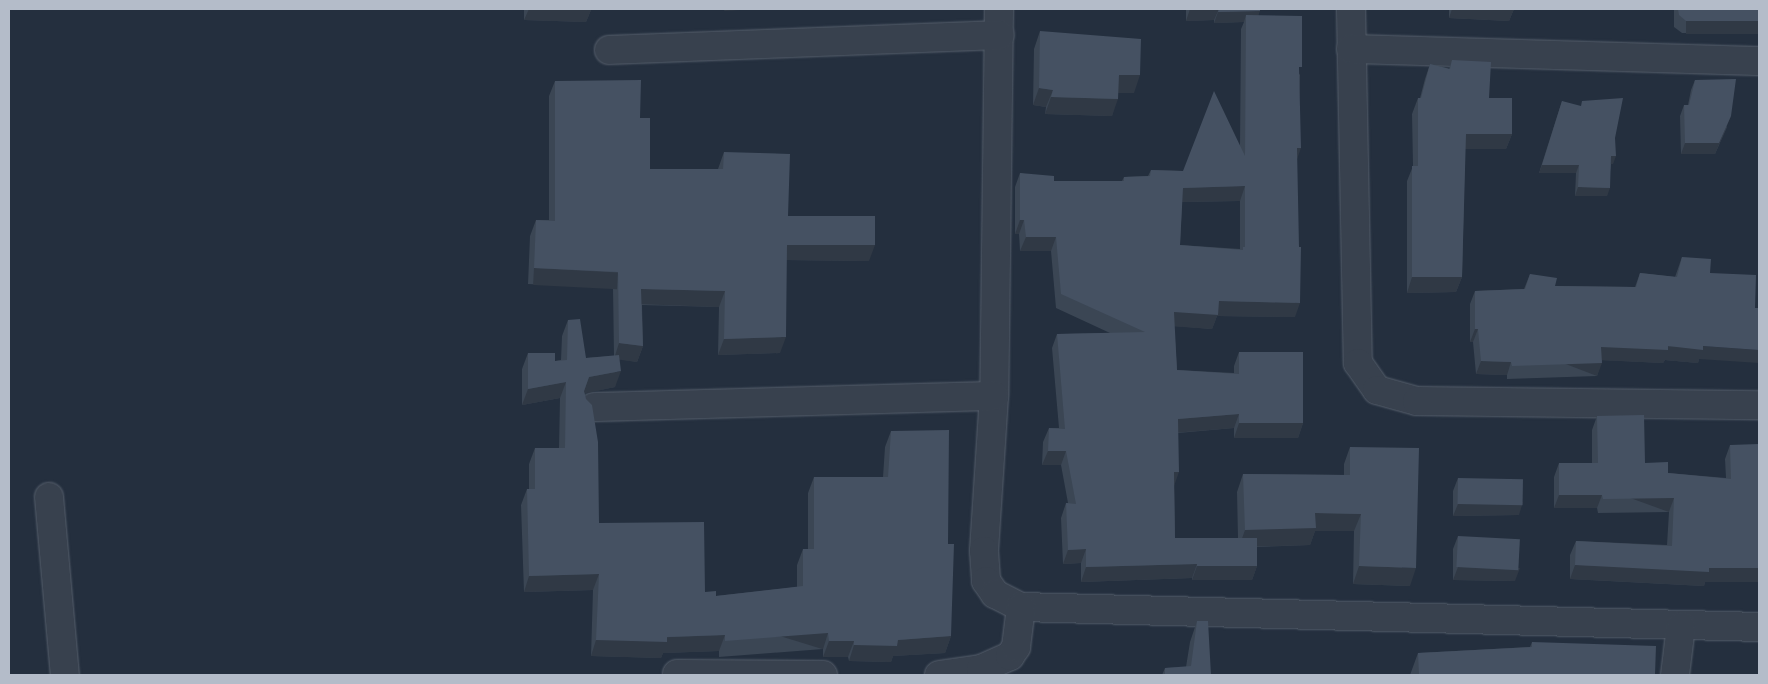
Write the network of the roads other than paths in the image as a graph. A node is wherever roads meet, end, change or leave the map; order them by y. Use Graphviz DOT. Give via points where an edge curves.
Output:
graph roads {
  1 [pos="1351,9"];
  2 [pos="1000,22"];
  3 [pos="1351,49"];
  4 [pos="609,50"];
  5 [pos="1759,61"];
  6 [pos="994,396"];
  7 [pos="1759,405"];
  8 [pos="594,407"];
  9 [pos="49,498"];
  10 [pos="1021,607"];
  11 [pos="1681,626"];
  12 [pos="1759,628"];
  13 [pos="677,674"];
  14 [pos="65,675"];
  15 [pos="823,675"];
  16 [pos="938,675"];
  17 [pos="1675,675"];
  1 -- 3 [label="street"];
  2 -- 4 [label="street"];
  2 -- 6 [label="street"];
  3 -- 5 [label="street"];
  3 -- 7 [label="street" via="1358,362 1377,390 1417,401"];
  6 -- 8 [label="street"];
  6 -- 10 [label="street" via="984,551 986,581 995,594"];
  9 -- 14 [label="street"];
  10 -- 11 [label="street"];
  10 -- 16 [label="street" via="1016,647 1010,656 981,669"];
  11 -- 12 [label="street"];
  11 -- 17 [label="street"];
  13 -- 15 [label="street"];
}
